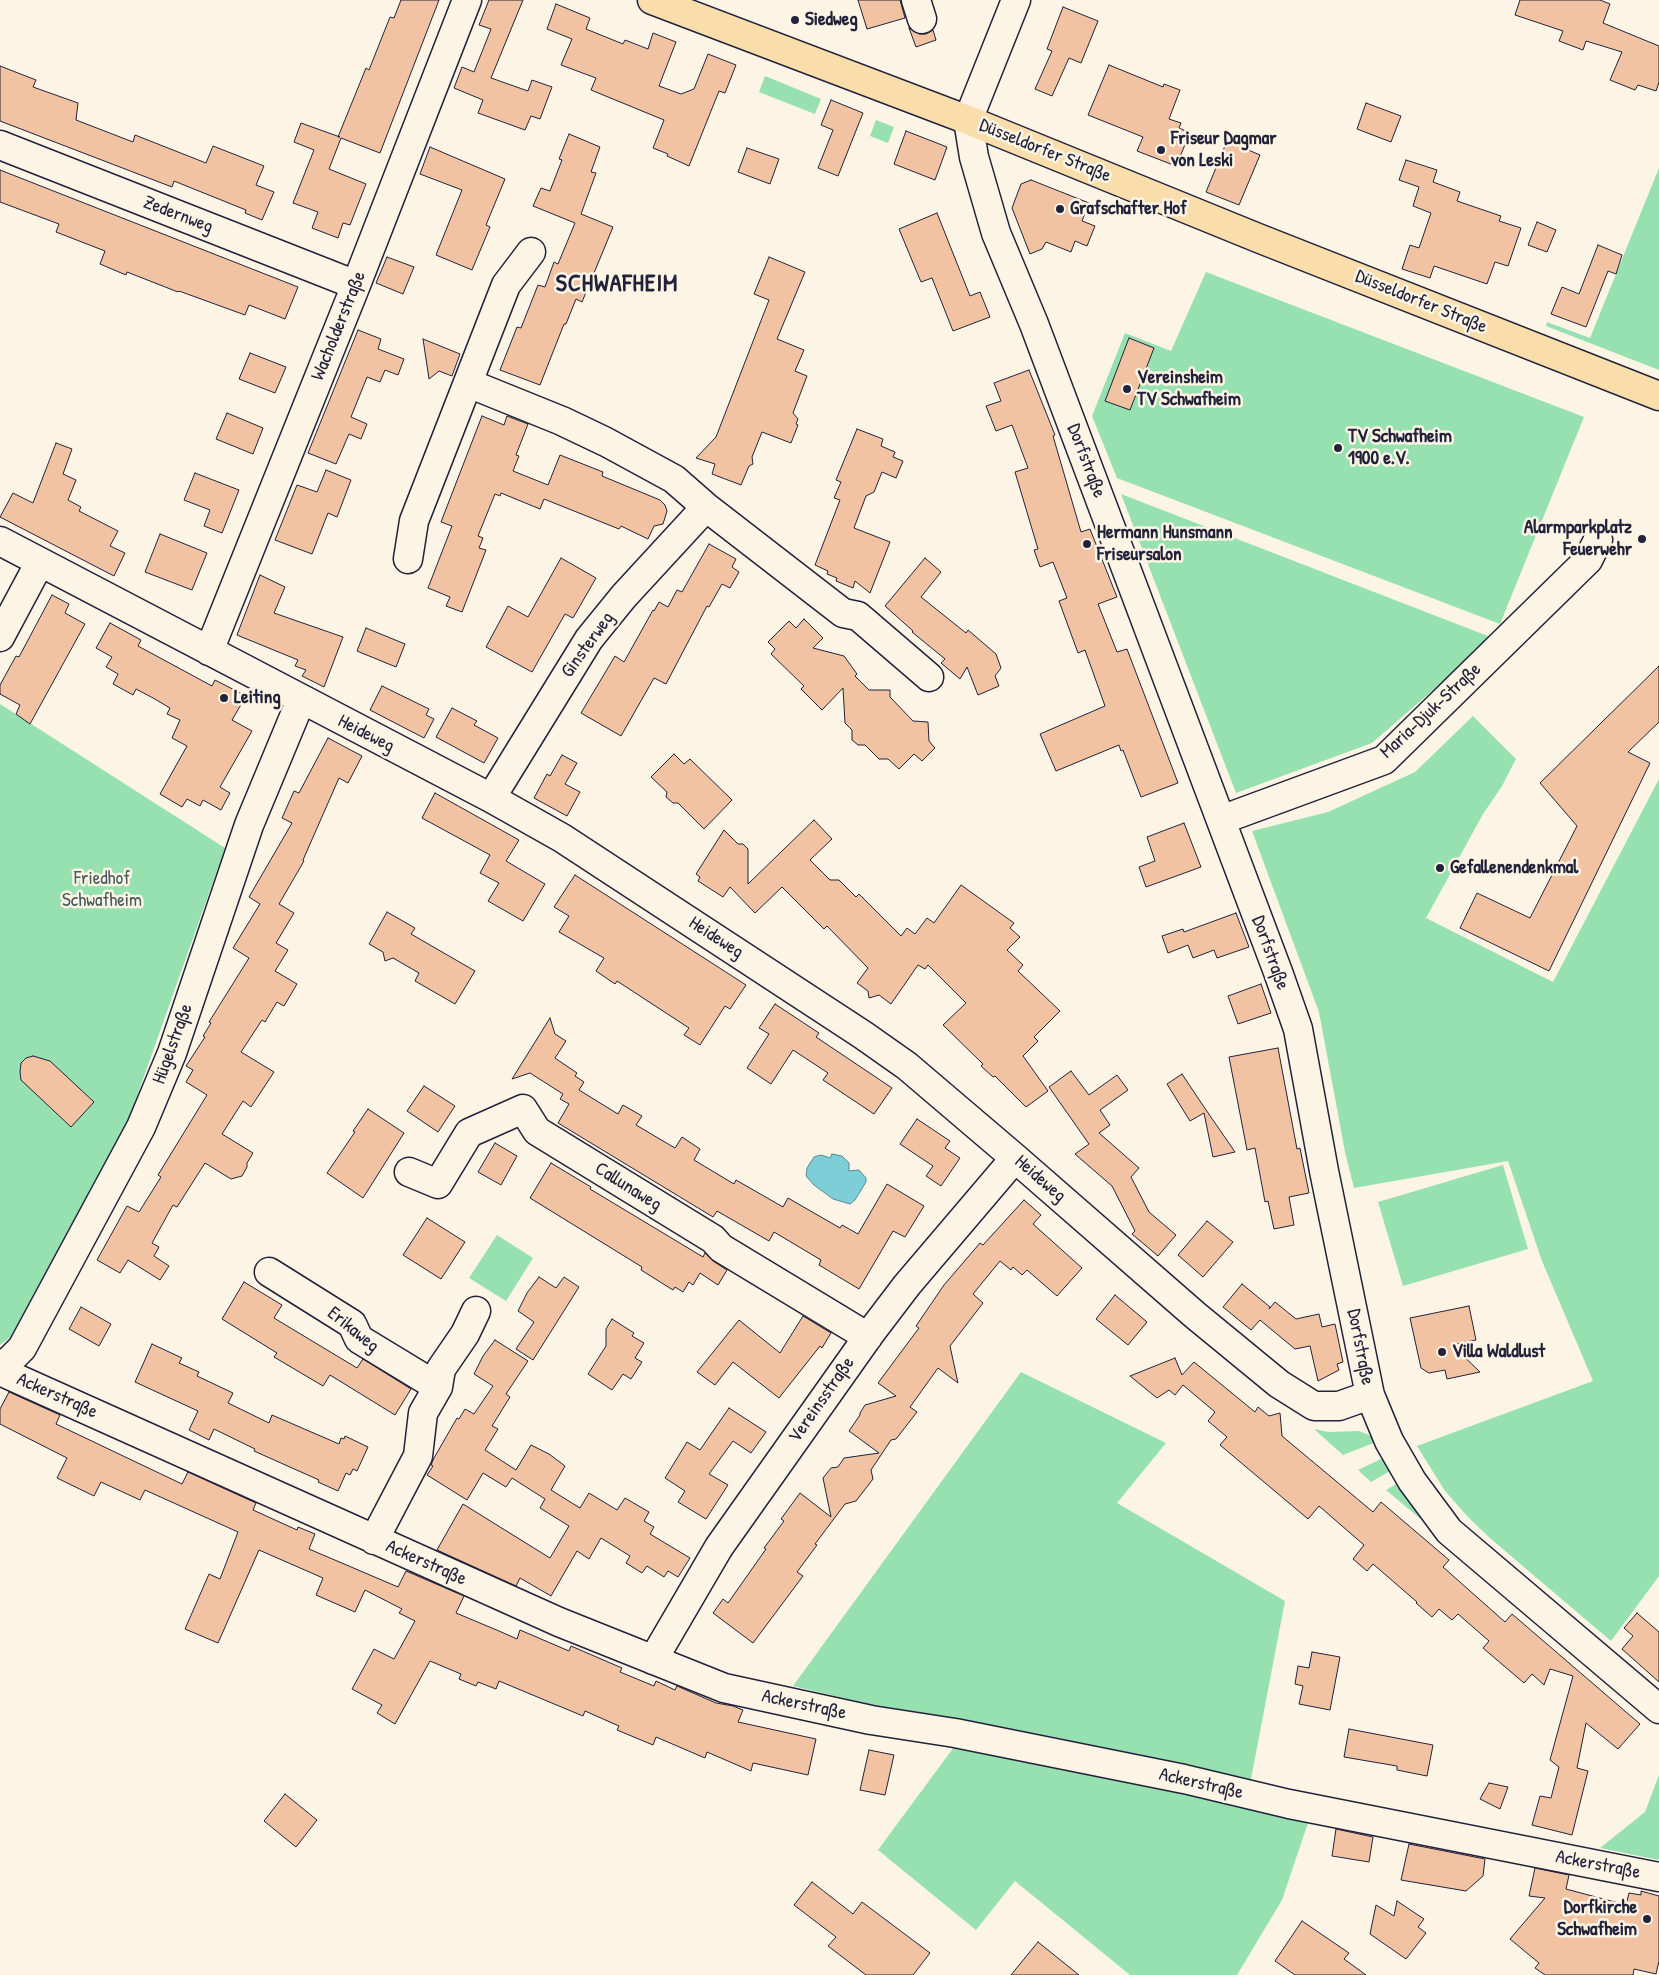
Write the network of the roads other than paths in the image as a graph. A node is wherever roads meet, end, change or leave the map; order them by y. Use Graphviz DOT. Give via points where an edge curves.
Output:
graph roads {
  1 [pos="467,0"];
  2 [pos="652,0"];
  3 [pos="1016,0"];
  4 [pos="968,120"];
  5 [pos="0,145"];
  6 [pos="531,252"];
  7 [pos="356,285"];
  8 [pos="468,383"];
  9 [pos="1659,396"];
  10 [pos="706,507"];
  11 [pos="1598,540"];
  12 [pos="0,541"];
  13 [pos="408,559"];
  14 [pos="40,562"];
  15 [pos="0,637"];
  16 [pos="209,651"];
  17 [pos="929,677"];
  18 [pos="301,700"];
  19 [pos="491,798"];
  20 [pos="1221,820"];
  21 [pos="1015,1158"];
  22 [pos="409,1172"];
  23 [pos="269,1272"];
  24 [pos="476,1311"];
  25 [pos="868,1337"];
  26 [pos="0,1364"];
  27 [pos="0,1371"];
  28 [pos="438,1387"];
  29 [pos="1370,1395"];
  30 [pos="374,1540"];
  31 [pos="653,1660"];
  32 [pos="1659,1709"];
  33 [pos="1659,1877"];
  1 -- 7 [label="street, Wacholderstraße"];
  2 -- 4 [label="main road, Düsseldorfer Straße"];
  3 -- 4 [label="street"];
  4 -- 9 [label="main road, Düsseldorfer Straße"];
  4 -- 20 [label="street, Dorfstraße" via="974,157 996,233 1034,324"];
  5 -- 7 [label="street, Zedernweg"];
  6 -- 8 [label="street" via="506,285"];
  7 -- 16 [label="street, Wacholderstraße"];
  8 -- 10 [label="street" via="606,442 674,479"];
  8 -- 13 [label="street" via="414,521"];
  10 -- 17 [label="street" via="843,613 858,616"];
  10 -- 19 [label="street, Ginsterweg" via="589,638"];
  11 -- 20 [label="street, Maria-Djuk-Straße" via="1588,560 1384,760"];
  12 -- 14 [label="street, Heideweg"];
  14 -- 15 [label="street"];
  14 -- 16 [label="street, Heideweg"];
  16 -- 18 [label="street, Heideweg"];
  18 -- 19 [label="street, Heideweg"];
  18 -- 26 [label="street, Hügelstraße" via="249,825 172,1053 141,1127 22,1348"];
  19 -- 21 [label="street, Heideweg" via="562,838 864,1035 907,1066"];
  20 -- 29 [label="street, Dorfstraße" via="1298,1029"];
  21 -- 25 [label="street, Vereinsstraße" via="907,1284"];
  21 -- 29 [label="street, Heideweg" via="1279,1384 1314,1406 1339,1406"];
  22 -- 25 [label="street, Callunaweg" via="438,1184 469,1133 523,1109 537,1131"];
  23 -- 28 [label="street, Erikaweg" via="352,1324 359,1339"];
  24 -- 28 [label="street" via="442,1369"];
  25 -- 31 [label="street, Vereinsstraße" via="719,1547"];
  27 -- 30 [label="street, Ackerstraße"];
  28 -- 30 [label="street" via="423,1413 418,1456"];
  29 -- 32 [label="street, Dorfstraße" via="1389,1441 1412,1481 1449,1531"];
  30 -- 31 [label="street, Ackerstraße"];
  31 -- 33 [label="street, Ackerstraße" via="724,1688 871,1720 955,1733 1289,1804"];
}
